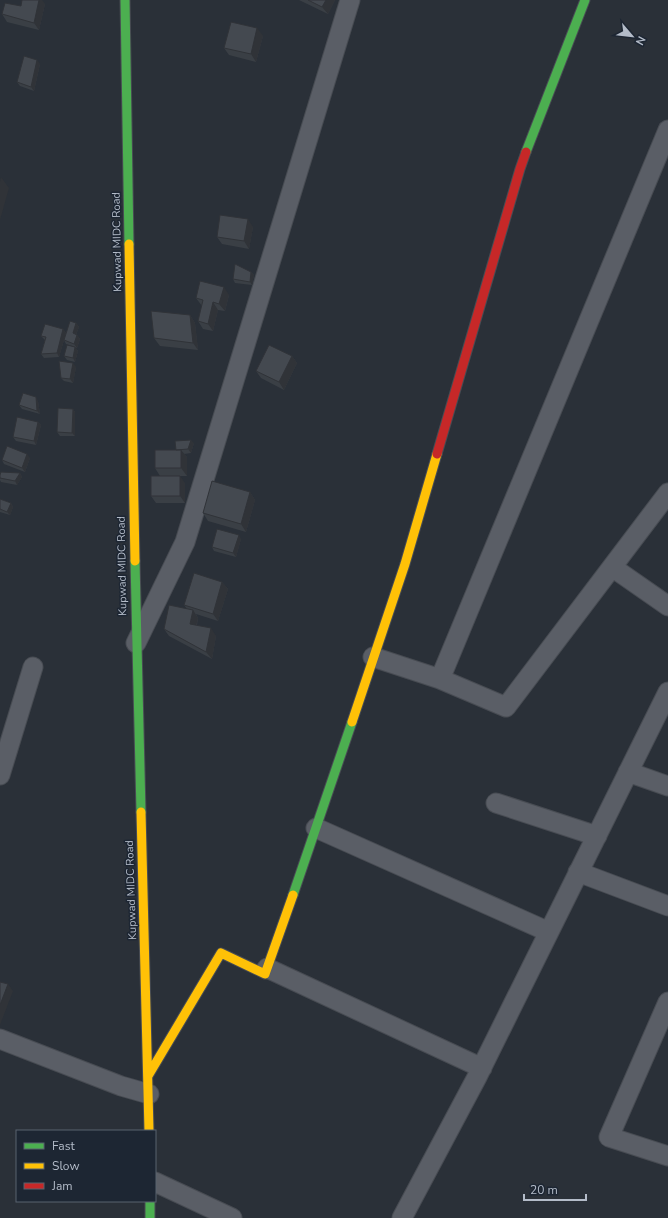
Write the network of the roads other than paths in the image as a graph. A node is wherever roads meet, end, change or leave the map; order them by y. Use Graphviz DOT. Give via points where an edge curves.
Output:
graph roads {
  1 [pos="125,0"];
  2 [pos="350,0"];
  3 [pos="585,0"];
  4 [pos="668,130"];
  5 [pos="668,493"];
  6 [pos="612,567"];
  7 [pos="668,606"];
  8 [pos="136,643"];
  9 [pos="374,657"];
  10 [pos="32,667"];
  11 [pos="440,679"];
  12 [pos="668,692"];
  13 [pos="628,772"];
  14 [pos="0,775"];
  15 [pos="668,786"];
  16 [pos="496,803"];
  17 [pos="316,828"];
  18 [pos="597,836"];
  19 [pos="578,872"];
  20 [pos="668,906"];
  21 [pos="549,932"];
  22 [pos="267,968"];
  23 [pos="668,1002"];
  24 [pos="0,1039"];
  25 [pos="482,1068"];
  26 [pos="148,1085"];
  27 [pos="149,1130"];
  28 [pos="668,1156"];
  29 [pos="156,1182"];
  30 [pos="150,1202"];
  31 [pos="150,1218"];
  32 [pos="232,1218"];
  33 [pos="402,1218"];
  1 -- 8 [label="street, Kupwad MIDC Road"];
  2 -- 8 [label="street" via="185,542"];
  3 -- 9 [label="street" via="520,169 405,564"];
  4 -- 11 [label="street"];
  5 -- 6 [label="street"];
  6 -- 7 [label="street"];
  6 -- 11 [label="street" via="506,707"];
  8 -- 26 [label="street, Kupwad MIDC Road"];
  9 -- 11 [label="street"];
  9 -- 17 [label="street"];
  10 -- 14 [label="street"];
  12 -- 13 [label="street"];
  13 -- 15 [label="street"];
  13 -- 18 [label="street"];
  16 -- 18 [label="street"];
  17 -- 21 [label="street"];
  17 -- 22 [label="street"];
  18 -- 19 [label="street"];
  19 -- 20 [label="street"];
  19 -- 21 [label="street"];
  21 -- 25 [label="street"];
  22 -- 25 [label="street"];
  22 -- 26 [label="street" via="265,974 221,953"];
  23 -- 28 [label="street" via="609,1137"];
  24 -- 26 [label="street" via="121,1086"];
  25 -- 33 [label="street"];
  26 -- 27 [label="street, Kupwad MIDC Road"];
  29 -- 32 [label="street"];
  30 -- 31 [label="street"];
}
